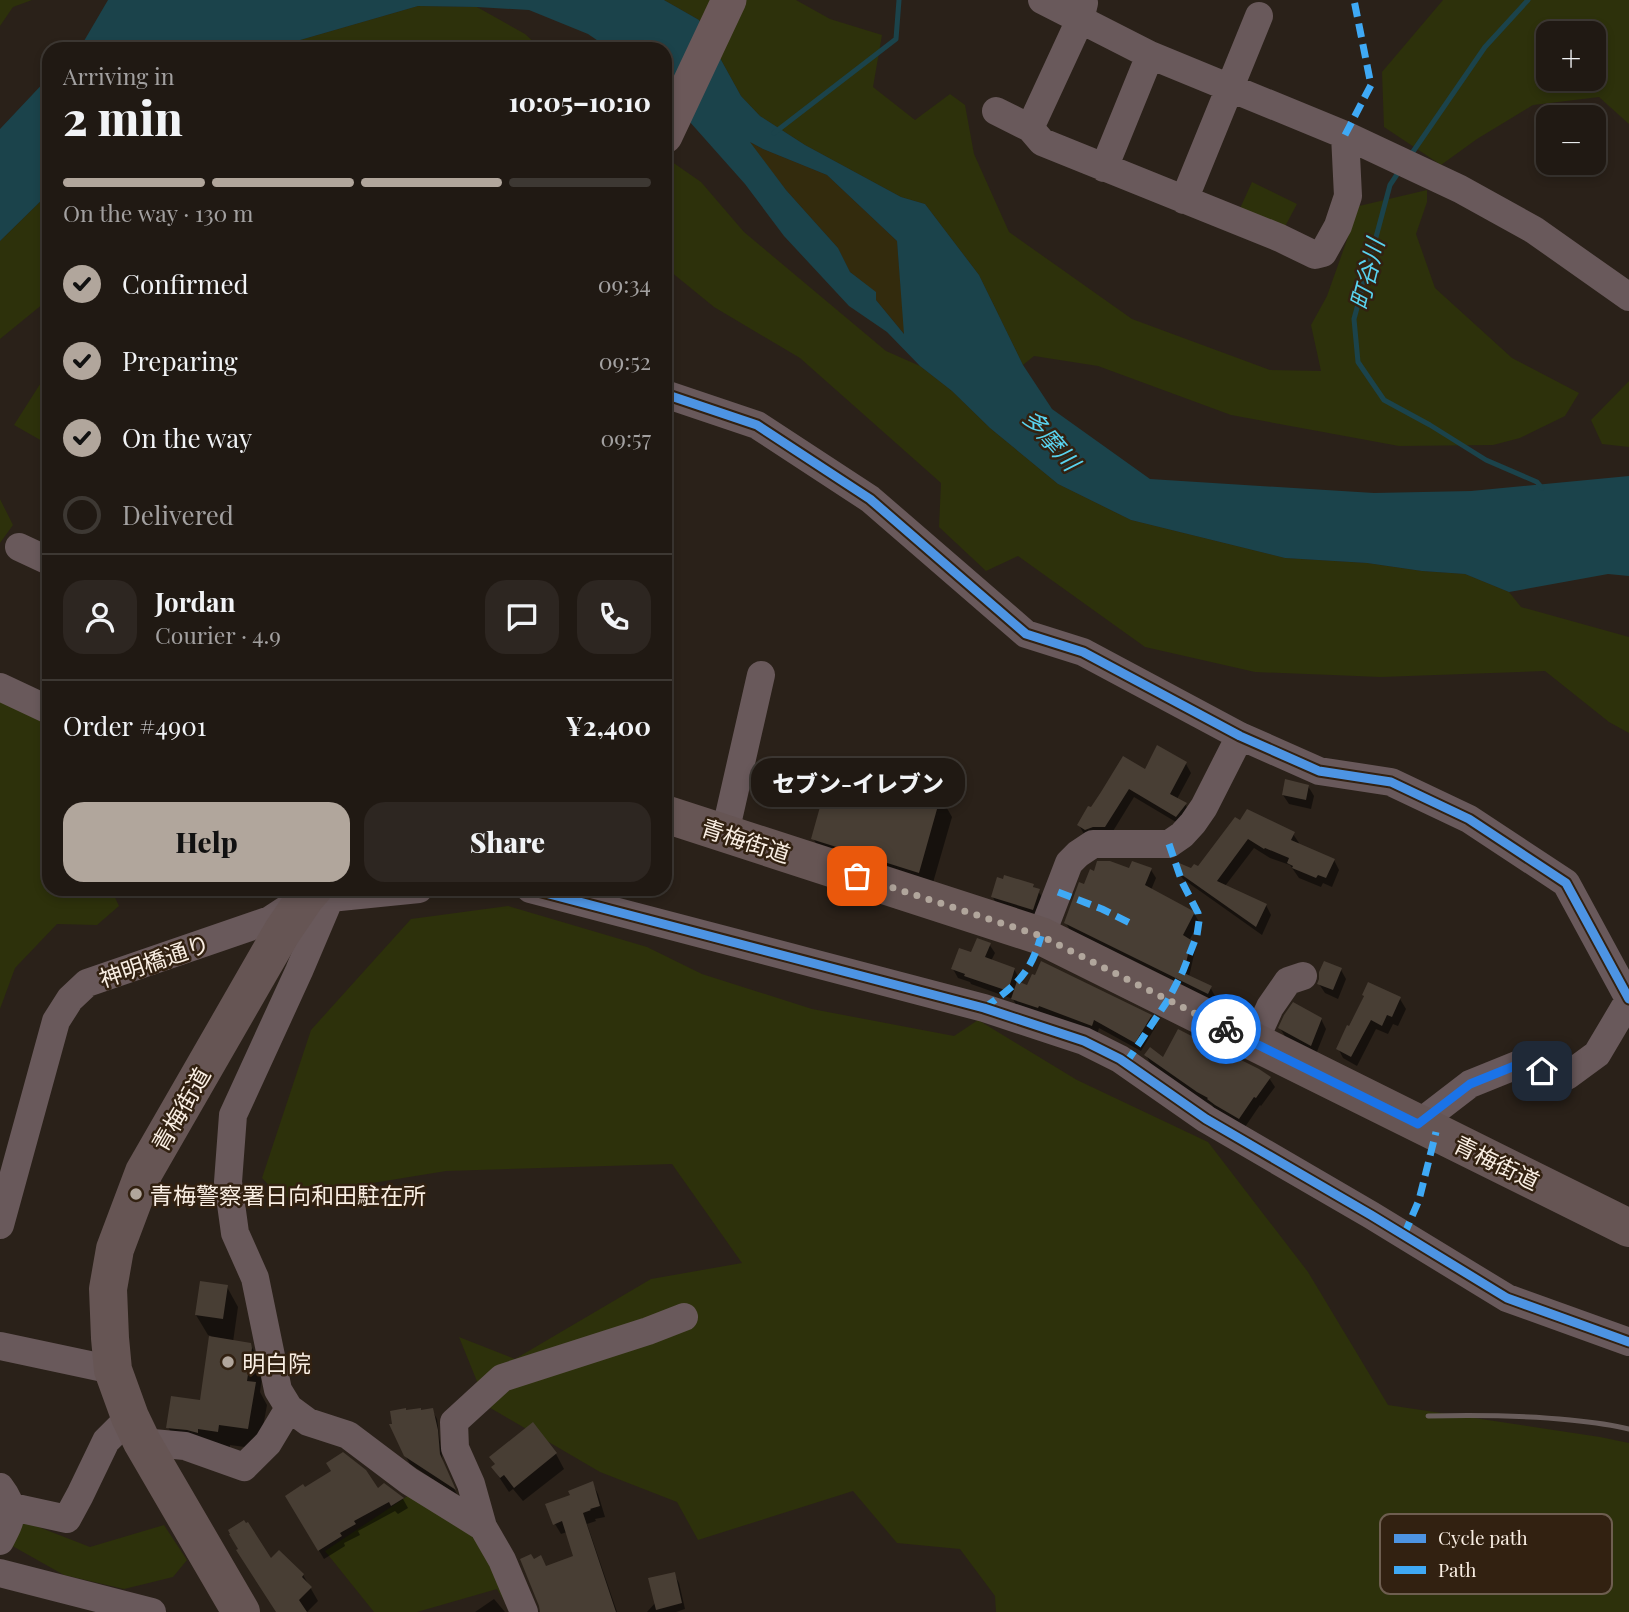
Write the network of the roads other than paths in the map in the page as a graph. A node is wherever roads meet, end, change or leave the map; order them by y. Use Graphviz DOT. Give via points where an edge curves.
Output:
graph roads {
  1 [pos="729,0"];
  2 [pos="1042,0"];
  3 [pos="1082,10"];
  4 [pos="1259,16"];
  5 [pos="1150,55"];
  6 [pos="1229,87"];
  7 [pos="996,111"];
  8 [pos="672,121"];
  9 [pos="1030,128"];
  10 [pos="1345,135"];
  11 [pos="1104,168"];
  12 [pos="1184,200"];
  13 [pos="1629,297"];
  14 [pos="672,396"];
  15 [pos="19,547"];
  16 [pos="42,558"];
  17 [pos="761,675"];
  18 [pos="0,687"];
  19 [pos="42,707"];
  20 [pos="1240,736"];
  21 [pos="672,816"];
  22 [pos="725,833"];
  23 [pos="304,896"];
  24 [pos="306,896"];
  25 [pos="308,896"];
  26 [pos="557,896"];
  27 [pos="1041,936"];
  28 [pos="1303,976"];
  29 [pos="1629,999"];
  30 [pos="1254,1042"];
  31 [pos="1418,1124"];
  32 [pos="0,1225"];
  33 [pos="1629,1228"];
  34 [pos="684,1317"];
  35 [pos="1629,1342"];
  36 [pos="0,1346"];
  37 [pos="113,1370"];
  38 [pos="289,1408"];
  39 [pos="136,1430"];
  40 [pos="6,1497"];
  41 [pos="483,1527"];
  42 [pos="0,1541"];
  43 [pos="0,1573"];
  44 [pos="143,1611"];
  45 [pos="241,1612"];
  46 [pos="524,1612"];
  1 -- 8 [label="main road"];
  2 -- 3 [label="street"];
  3 -- 5 [label="street"];
  3 -- 9 [label="street"];
  4 -- 6 [label="street"];
  5 -- 6 [label="street"];
  5 -- 11 [label="street"];
  6 -- 10 [label="street"];
  6 -- 12 [label="street"];
  7 -- 9 [label="street"];
  9 -- 11 [label="street" via="1042,142"];
  10 -- 12 [label="street" via="1348,196 1323,253 1315,254"];
  10 -- 13 [label="street" via="1534,230"];
  11 -- 12 [label="street"];
  14 -- 20 [label="street" via="757,425 870,499 1026,634 1083,652"];
  15 -- 16 [label="street"];
  17 -- 22 [label="street"];
  18 -- 19 [label="street"];
  20 -- 27 [label="street" via="1204,807 1182,835 1169,844 1093,844 1069,863"];
  20 -- 29 [label="street" via="1319,771 1391,782 1469,819 1566,883"];
  21 -- 22 [label="highway, 青梅街道"];
  22 -- 27 [label="highway, 青梅街道"];
  23 -- 32 [label="street, 神明橋通り" via="270,920 87,983 69,999 56,1021"];
  24 -- 37 [label="highway, 青梅街道" via="144,1172 115,1249 108,1289"];
  25 -- 38 [label="street" via="299,971 233,1115 228,1182 234,1233 255,1279 278,1391"];
  26 -- 35 [label="street" via="984,1007 1084,1041 1507,1298"];
  27 -- 30 [label="highway, 青梅街道"];
  28 -- 30 [label="street" via="1288,981"];
  29 -- 31 [label="street" via="1597,1054 1567,1076 1517,1065 1470,1084"];
  30 -- 31 [label="highway, 青梅街道"];
  31 -- 33 [label="highway, 青梅街道"];
  34 -- 41 [label="street" via="502,1378 454,1422 455,1448"];
  36 -- 37 [label="street"];
  37 -- 39 [label="highway, 青梅街道"];
  38 -- 39 [label="street" via="268,1443 244,1466"];
  38 -- 41 [label="street" via="308,1422 348,1435 409,1481"];
  39 -- 40 [label="street" via="106,1441 66,1519"];
  39 -- 45 [label="highway, 青梅街道"];
  40 -- 42 [label="street" via="7,1527"];
  41 -- 46 [label="street"];
  43 -- 44 [label="street"];
}
